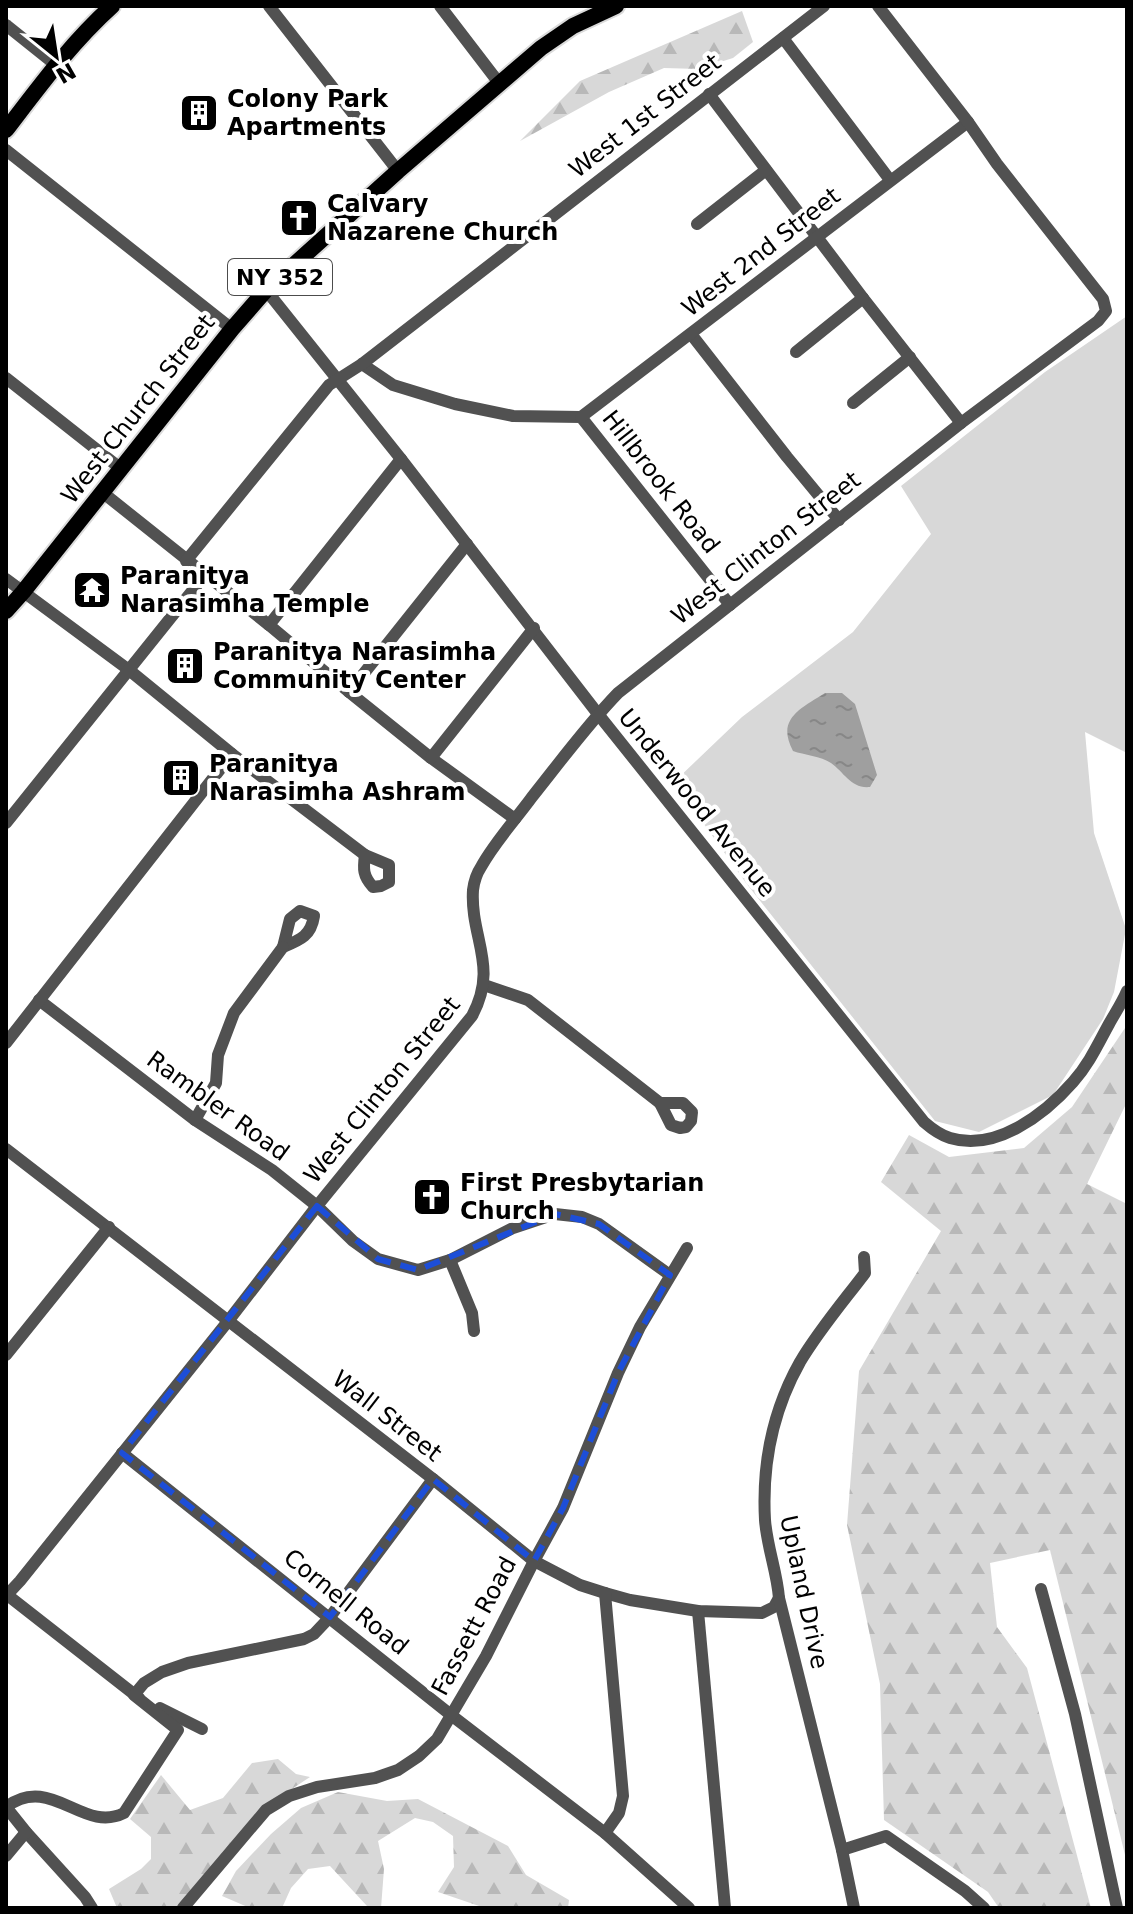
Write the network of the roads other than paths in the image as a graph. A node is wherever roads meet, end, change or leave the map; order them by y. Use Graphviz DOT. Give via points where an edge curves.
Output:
graph roads {
  1 [pos="112,6"];
  2 [pos="269,6"];
  3 [pos="440,6"];
  4 [pos="616,6"];
  5 [pos="824,6"];
  6 [pos="878,6"];
  7 [pos="6,25"];
  8 [pos="783,38"];
  9 [pos="56,65"];
  10 [pos="499,83"];
  11 [pos="709,94"];
  12 [pos="968,122"];
  13 [pos="6,130"];
  14 [pos="6,150"];
  15 [pos="766,170"];
  16 [pos="398,171"];
  17 [pos="890,180"];
  18 [pos="697,224"];
  19 [pos="816,237"];
  20 [pos="266,290"];
  21 [pos="863,298"];
  22 [pos="232,329"];
  23 [pos="691,334"];
  24 [pos="796,352"];
  25 [pos="910,357"];
  26 [pos="362,364"];
  27 [pos="6,378"];
  28 [pos="337,379"];
  29 [pos="853,403"];
  30 [pos="581,417"];
  31 [pos="961,423"];
  32 [pos="401,459"];
  33 [pos="120,468"];
  34 [pos="102,492"];
  35 [pos="839,520"];
  36 [pos="467,544"];
  37 [pos="186,561"];
  38 [pos="205,575"];
  39 [pos="6,579"];
  40 [pos="23,592"];
  41 [pos="730,605"];
  42 [pos="6,611"];
  43 [pos="269,625"];
  44 [pos="534,628"];
  45 [pos="129,670"];
  46 [pos="349,692"];
  47 [pos="598,714"];
  48 [pos="232,754"];
  49 [pos="431,758"];
  50 [pos="515,819"];
  51 [pos="6,823"];
  52 [pos="365,855"];
  53 [pos="283,947"];
  54 [pos="484,985"];
  55 [pos="1127,991"];
  56 [pos="39,1000"];
  57 [pos="6,1043"];
  58 [pos="660,1103"];
  59 [pos="195,1120"];
  60 [pos="6,1149"];
  61 [pos="317,1206"];
  62 [pos="109,1227"];
  63 [pos="687,1248"];
  64 [pos="864,1257"];
  65 [pos="450,1260"];
  66 [pos="670,1275"];
  67 [pos="229,1320"];
  68 [pos="474,1331"];
  69 [pos="6,1355"];
  70 [pos="122,1453"];
  71 [pos="433,1479"];
  72 [pos="534,1561"];
  73 [pos="1041,1589"];
  74 [pos="605,1593"];
  75 [pos="6,1595"];
  76 [pos="779,1598"];
  77 [pos="698,1611"];
  78 [pos="330,1617"];
  79 [pos="134,1695"];
  80 [pos="451,1715"];
  81 [pos="202,1729"];
  82 [pos="6,1807"];
  83 [pos="26,1832"];
  84 [pos="605,1833"];
  85 [pos="842,1850"];
  86 [pos="6,1856"];
  87 [pos="92,1908"];
  88 [pos="183,1908"];
  89 [pos="689,1908"];
  90 [pos="725,1908"];
  91 [pos="854,1908"];
  92 [pos="984,1908"];
  93 [pos="1117,1908"];
  1 -- 9 [label="main road"];
  2 -- 16 [label="street"];
  3 -- 10 [label="street"];
  4 -- 10 [label="main road, West Church Street / NY 352" via="573,26"];
  5 -- 8 [label="street, West 1st Street"];
  6 -- 12 [label="street"];
  7 -- 9 [label="street"];
  8 -- 11 [label="street, West 1st Street"];
  8 -- 17 [label="street"];
  9 -- 13 [label="main road"];
  10 -- 16 [label="main road, West Church Street / NY 352"];
  11 -- 15 [label="street"];
  11 -- 26 [label="street, West 1st Street"];
  12 -- 17 [label="street, West 2nd Street"];
  12 -- 31 [label="street, West Clinton Street" via="1103,299 1106,311"];
  14 -- 22 [label="street"];
  15 -- 18 [label="street"];
  15 -- 19 [label="street"];
  16 -- 20 [label="main road, West Church Street / NY 352"];
  17 -- 19 [label="street, West 2nd Street"];
  19 -- 21 [label="street"];
  19 -- 23 [label="street, West 2nd Street"];
  20 -- 22 [label="main road, West Church Street / NY 352"];
  20 -- 28 [label="street, Underwood Avenue"];
  21 -- 24 [label="street"];
  21 -- 25 [label="street"];
  22 -- 33 [label="main road, West Church Street / NY 352"];
  23 -- 30 [label="street, West 2nd Street"];
  23 -- 35 [label="street"];
  25 -- 29 [label="street"];
  25 -- 31 [label="street"];
  26 -- 28 [label="street, West 1st Street"];
  26 -- 30 [label="street, Hillbrook Road" via="393,385 455,404 513,416"];
  27 -- 33 [label="street"];
  28 -- 32 [label="street, Underwood Avenue"];
  28 -- 37 [label="street, West 1st Street"];
  30 -- 41 [label="street, Hillbrook Road"];
  31 -- 35 [label="street, West Clinton Street"];
  32 -- 36 [label="street, Underwood Avenue"];
  32 -- 43 [label="street"];
  33 -- 34 [label="main road, West Church Street / NY 352"];
  34 -- 37 [label="street"];
  34 -- 40 [label="main road, West Church Street / NY 352"];
  35 -- 41 [label="street, West Clinton Street"];
  36 -- 44 [label="street, Underwood Avenue"];
  36 -- 46 [label="street"];
  37 -- 38 [label="street"];
  38 -- 43 [label="street"];
  38 -- 45 [label="street"];
  39 -- 40 [label="street"];
  40 -- 42 [label="main road, West Church Street / NY 352"];
  40 -- 45 [label="street"];
  41 -- 47 [label="street, West Clinton Street"];
  43 -- 46 [label="street"];
  44 -- 47 [label="street, Underwood Avenue"];
  44 -- 49 [label="street"];
  45 -- 48 [label="street"];
  45 -- 51 [label="street"];
  46 -- 49 [label="street"];
  47 -- 50 [label="street, West Clinton Street"];
  47 -- 55 [label="street, Underwood Avenue" via="936,1132 951,1139 988,1139 1039,1113 1081,1072"];
  48 -- 52 [label="street"];
  48 -- 56 [label="street"];
  49 -- 50 [label="street"];
  50 -- 54 [label="street, West Clinton Street" via="483,863 473,887"];
  53 -- 59 [label="street" via="234,1013 218,1055 216,1083"];
  54 -- 58 [label="street" via="528,1000"];
  54 -- 61 [label="street, West Clinton Street" via="472,1016"];
  56 -- 57 [label="street"];
  56 -- 59 [label="street, Rambler Road"];
  59 -- 61 [label="street, Rambler Road"];
  60 -- 62 [label="street, Wall Street"];
  61 -- 65 [label="street, Rambler Road" via="378,1259 418,1270"];
  61 -- 67 [label="street, West Clinton Street"];
  62 -- 67 [label="street, Wall Street"];
  62 -- 69 [label="street"];
  63 -- 66 [label="street, Fassett Road"];
  64 -- 76 [label="street, Upland Drive" via="865,1273 800,1363 770,1441 765,1525"];
  65 -- 66 [label="street, Rambler Road" via="513,1228 555,1214 599,1224"];
  65 -- 68 [label="street"];
  66 -- 72 [label="street, Fassett Road" via="618,1373 563,1508"];
  67 -- 70 [label="street, West Clinton Street"];
  67 -- 71 [label="street, Wall Street"];
  70 -- 75 [label="street, West Clinton Street"];
  70 -- 78 [label="street, Cornell Road"];
  71 -- 72 [label="street, Wall Street"];
  71 -- 78 [label="street"];
  72 -- 74 [label="street, Wall Street"];
  72 -- 80 [label="street, Fassett Road"];
  73 -- 93 [label="street" via="1075,1714"];
  74 -- 77 [label="street, Wall Street"];
  74 -- 84 [label="street" via="623,1796"];
  75 -- 79 [label="street"];
  76 -- 77 [label="street, Wall Street" via="762,1613"];
  76 -- 85 [label="street, Upland Drive"];
  77 -- 90 [label="street"];
  78 -- 79 [label="street" via="304,1639 162,1672"];
  78 -- 80 [label="street, Cornell Road"];
  79 -- 81 [label="street"];
  79 -- 82 [label="street" via="178,1730 128,1811 102,1818 34,1795"];
  80 -- 84 [label="street, Cornell Road"];
  80 -- 88 [label="street, Fassett Road" via="437,1739 398,1770 317,1787 266,1810"];
  82 -- 83 [label="street"];
  83 -- 86 [label="street"];
  83 -- 87 [label="street"];
  84 -- 89 [label="street, Cornell Road"];
  85 -- 91 [label="street, Upland Drive"];
  85 -- 92 [label="street" via="886,1836"];
}
